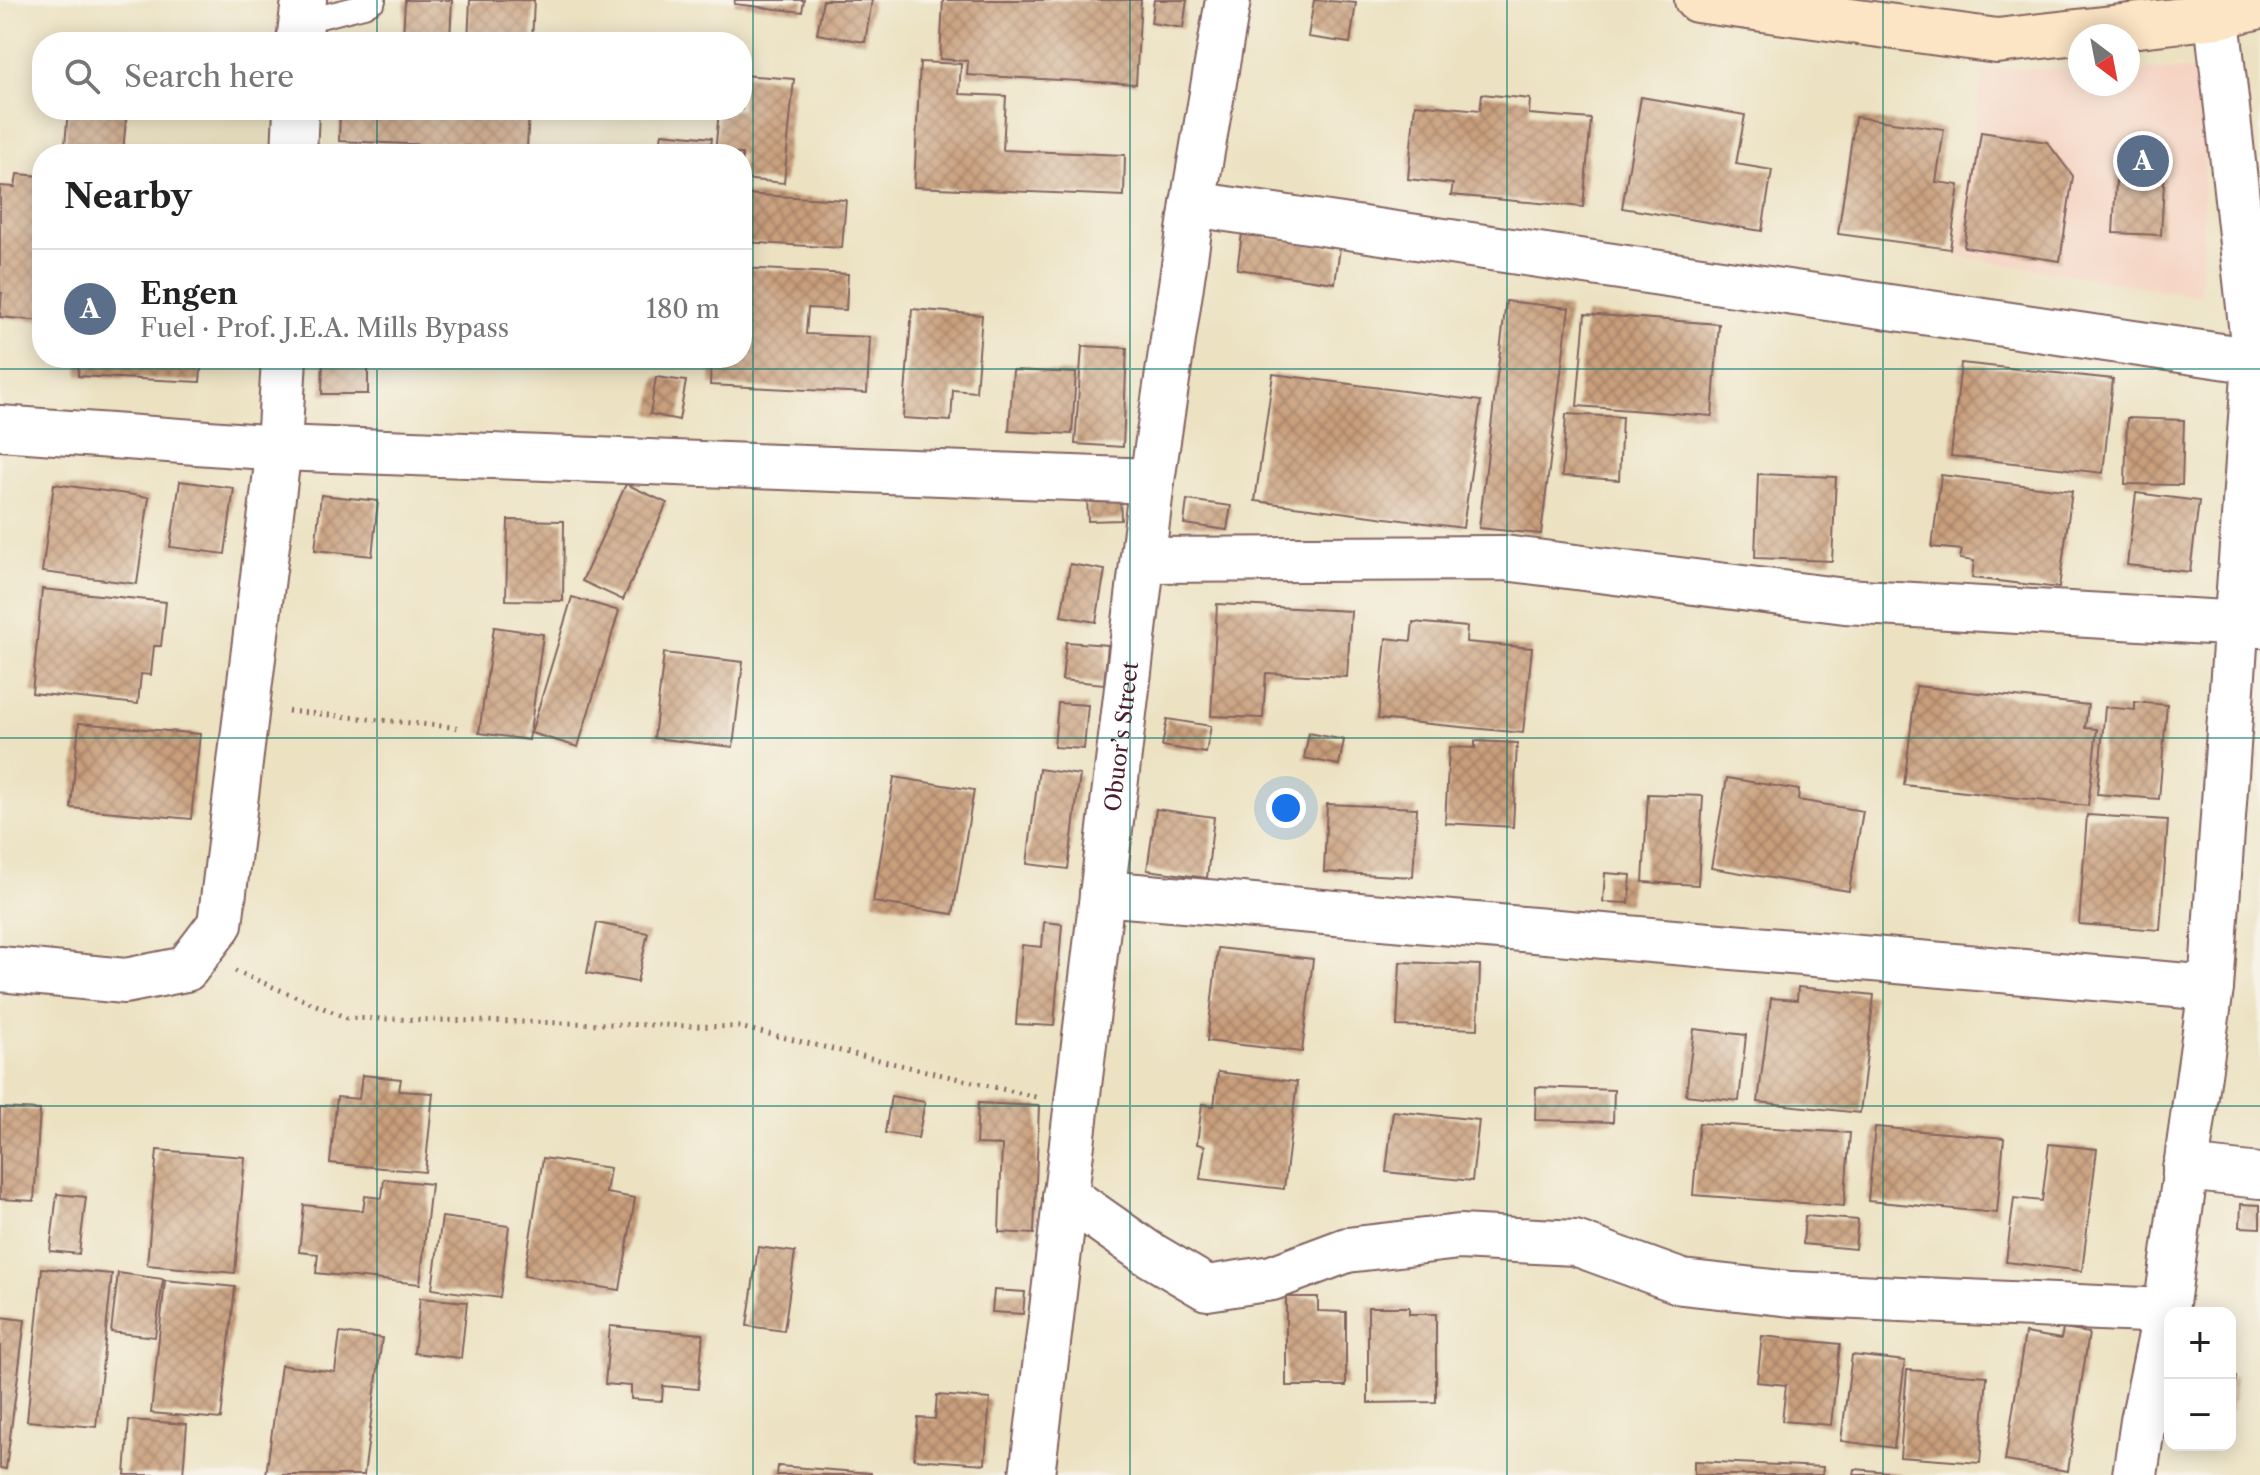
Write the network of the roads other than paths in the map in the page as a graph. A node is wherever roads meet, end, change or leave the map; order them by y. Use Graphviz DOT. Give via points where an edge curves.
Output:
graph roads {
  1 [pos="374,0"];
  2 [pos="1228,0"];
  3 [pos="1697,0"];
  4 [pos="2260,6"];
  5 [pos="2217,8"];
  6 [pos="301,21"];
  7 [pos="296,120"];
  8 [pos="294,144"];
  9 [pos="1193,204"];
  10 [pos="2255,361"];
  11 [pos="283,368"];
  12 [pos="0,428"];
  13 [pos="279,448"];
  14 [pos="1152,481"];
  15 [pos="1143,560"];
  16 [pos="2249,624"];
  17 [pos="1102,893"];
  18 [pos="0,969"];
  19 [pos="2211,988"];
  20 [pos="2185,1168"];
  21 [pos="2260,1176"];
  22 [pos="1065,1195"];
  23 [pos="2167,1307"];
  24 [pos="2164,1311"];
  25 [pos="2164,1321"];
  26 [pos="1032,1475"];
  27 [pos="2135,1475"];
  1 -- 6 [label="lane"];
  2 -- 9 [label="street, Obuor’s Street"];
  3 -- 5 [label="street" via="1997,41"];
  4 -- 5 [label="street"];
  5 -- 10 [label="street"];
  7 -- 8 [label="street"];
  9 -- 10 [label="street"];
  9 -- 14 [label="street, Obuor’s Street"];
  10 -- 16 [label="street"];
  11 -- 13 [label="street"];
  12 -- 13 [label="street"];
  13 -- 14 [label="street"];
  13 -- 18 [label="street" via="220,924 186,969 125,981"];
  14 -- 15 [label="street, Obuor’s Street"];
  15 -- 16 [label="street" via="1504,558 1845,601"];
  15 -- 17 [label="street, Obuor’s Street"];
  16 -- 19 [label="street"];
  17 -- 19 [label="street"];
  17 -- 22 [label="street, Obuor’s Street"];
  19 -- 20 [label="street"];
  20 -- 21 [label="street"];
  20 -- 23 [label="street"];
  22 -- 24 [label="street" via="1207,1288 1272,1278 1347,1250 1459,1237 1575,1243 1682,1282 1775,1292"];
  22 -- 26 [label="street, Obuor’s Street"];
  25 -- 27 [label="street"];
}
